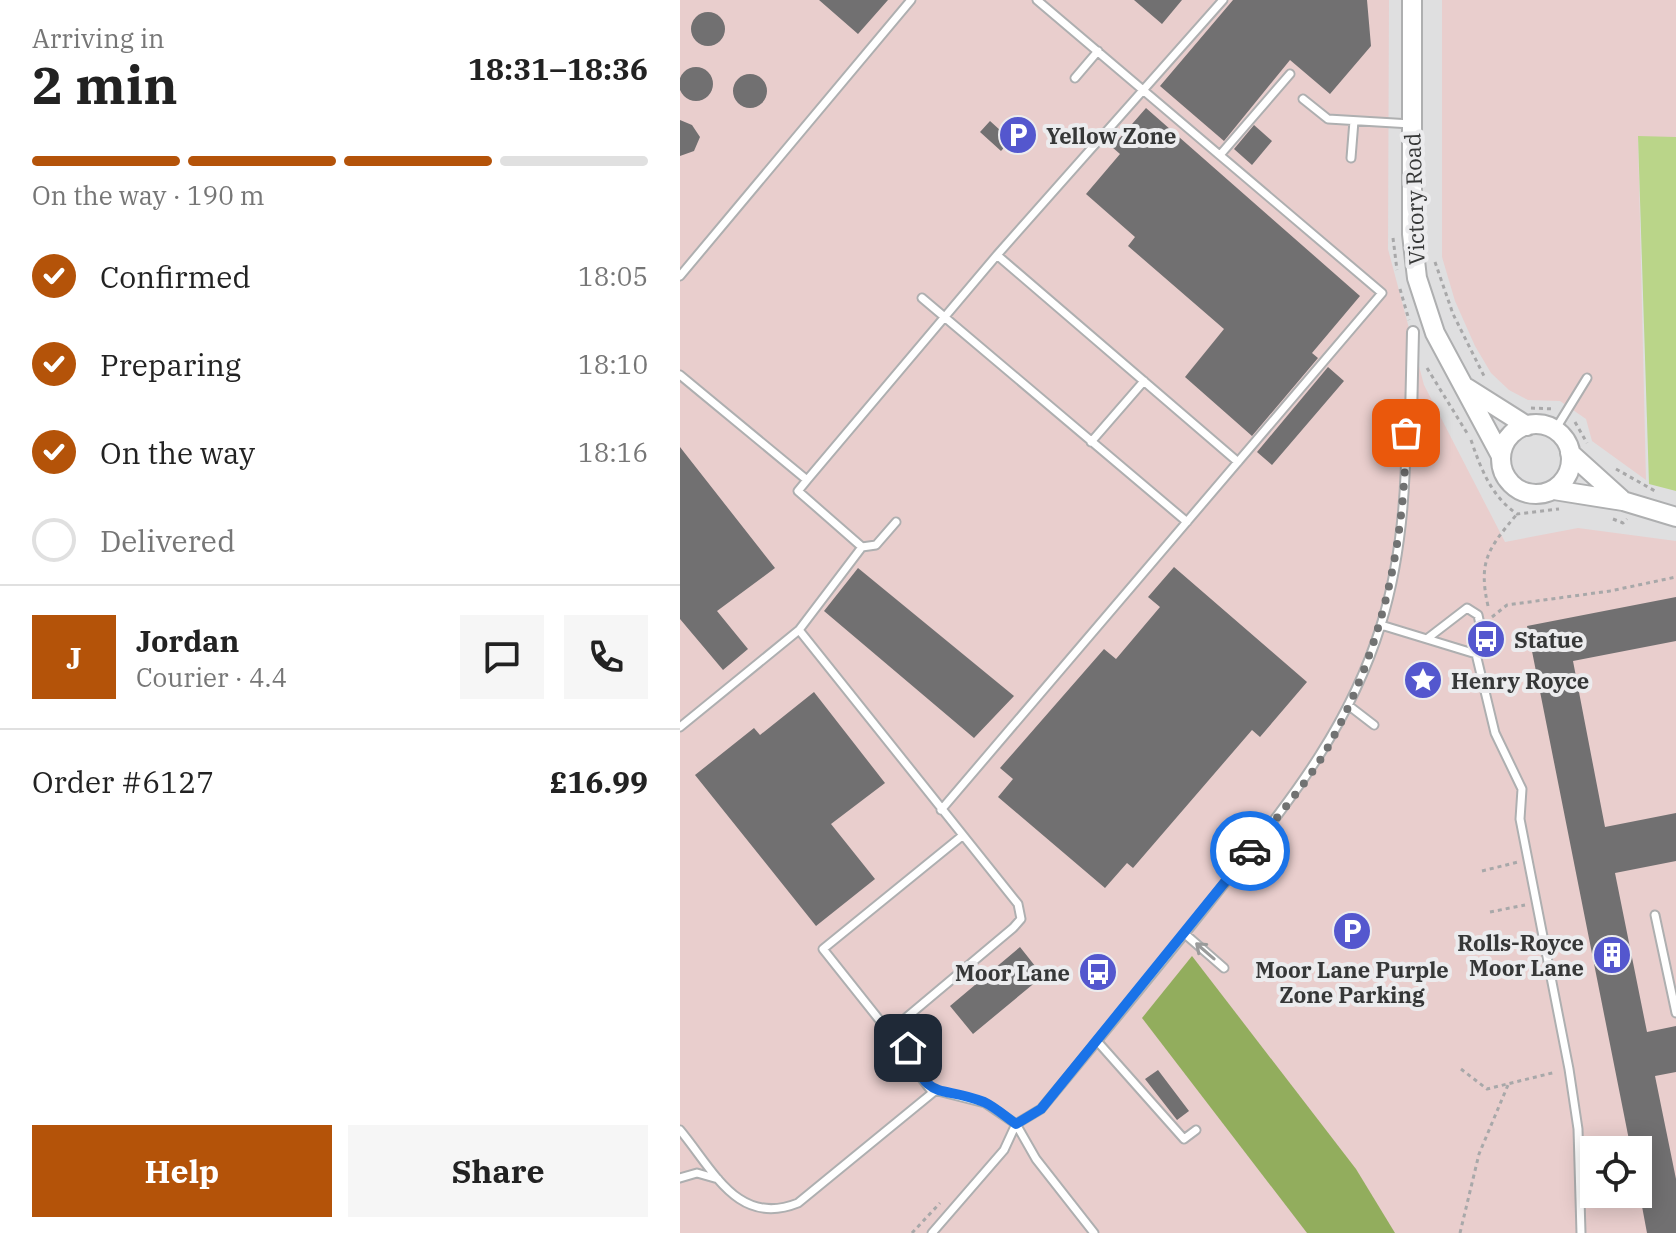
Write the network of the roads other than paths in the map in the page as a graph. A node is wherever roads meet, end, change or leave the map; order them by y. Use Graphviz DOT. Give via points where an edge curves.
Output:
graph roads {
  1 [pos="911,0"];
  2 [pos="1037,0"];
  3 [pos="1223,0"];
  4 [pos="1412,0"];
  5 [pos="1098,51"];
  6 [pos="1290,74"];
  7 [pos="1075,78"];
  8 [pos="1144,91"];
  9 [pos="1303,99"];
  10 [pos="1354,121"];
  11 [pos="1411,124"];
  12 [pos="1220,155"];
  13 [pos="1351,158"];
  14 [pos="997,255"];
  15 [pos="680,276"];
  16 [pos="922,298"];
  17 [pos="944,317"];
  18 [pos="1413,332"];
  19 [pos="680,375"];
  20 [pos="1587,378"];
  21 [pos="1144,381"];
  22 [pos="1465,387"];
  23 [pos="1560,423"];
  24 [pos="1527,426"];
  25 [pos="1406,433"];
  26 [pos="1091,442"];
  27 [pos="1386,450"];
  28 [pos="1406,451"];
  29 [pos="1570,453"];
  30 [pos="1501,456"];
  31 [pos="1238,462"];
  32 [pos="807,480"];
  33 [pos="1554,490"];
  34 [pos="1623,501"];
  35 [pos="1676,517"];
  36 [pos="896,522"];
  37 [pos="1187,522"];
  38 [pos="862,547"];
  39 [pos="1381,625"];
  40 [pos="799,630"];
  41 [pos="1428,638"];
  42 [pos="1476,654"];
  43 [pos="1348,705"];
  44 [pos="1374,725"];
  45 [pos="680,727"];
  46 [pos="941,810"];
  47 [pos="962,836"];
  48 [pos="1655,915"];
  49 [pos="1185,934"];
  50 [pos="1224,968"];
  51 [pos="1676,1013"];
  52 [pos="899,1025"];
  53 [pos="1097,1041"];
  54 [pos="916,1071"];
  55 [pos="888,1076"];
  56 [pos="936,1090"];
  57 [pos="1016,1124"];
  58 [pos="680,1130"];
  59 [pos="1196,1130"];
  60 [pos="680,1178"];
  61 [pos="720,1179"];
  62 [pos="932,1233"];
  63 [pos="1094,1233"];
  64 [pos="1581,1233"];
  1 -- 15 [label="lane"];
  2 -- 5 [label="lane"];
  3 -- 8 [label="lane"];
  4 -- 11 [label="street, Victory Road"];
  5 -- 7 [label="lane"];
  5 -- 8 [label="lane"];
  6 -- 12 [label="lane"];
  8 -- 12 [label="lane"];
  8 -- 14 [label="lane"];
  9 -- 10 [label="lane" via="1328,119"];
  10 -- 11 [label="lane"];
  10 -- 13 [label="lane"];
  11 -- 22 [label="street, Victory Road" via="1417,278 1435,333"];
  12 -- 31 [label="lane" via="1382,293"];
  14 -- 17 [label="lane"];
  14 -- 21 [label="lane"];
  16 -- 17 [label="lane"];
  17 -- 26 [label="lane"];
  17 -- 32 [label="lane"];
  18 -- 25 [label="street"];
  19 -- 32 [label="lane"];
  20 -- 23 [label="lane"];
  21 -- 26 [label="lane"];
  21 -- 31 [label="lane"];
  22 -- 24 [label="street, Victory Road"];
  22 -- 30 [label="street, Victory Road"];
  23 -- 24 [label="street"];
  23 -- 29 [label="street"];
  24 -- 30 [label="street" via="1509,437"];
  25 -- 28 [label="lane"];
  26 -- 37 [label="lane"];
  27 -- 28 [label="lane"];
  28 -- 39 [label="lane" via="1403,520"];
  29 -- 33 [label="street" via="1568,474"];
  29 -- 34 [label="street"];
  30 -- 33 [label="street" via="1505,475 1517,489 1535,495"];
  31 -- 37 [label="lane"];
  32 -- 38 [label="lane" via="798,491"];
  33 -- 34 [label="street"];
  34 -- 35 [label="street"];
  36 -- 38 [label="lane" via="876,545"];
  37 -- 46 [label="lane"];
  38 -- 40 [label="lane"];
  39 -- 41 [label="lane"];
  39 -- 43 [label="lane"];
  40 -- 45 [label="lane"];
  40 -- 46 [label="lane"];
  41 -- 42 [label="lane"];
  41 -- 42 [label="lane" via="1467,608 1478,615 1481,629"];
  42 -- 64 [label="lane" via="1495,733 1522,789 1520,819 1578,1129"];
  43 -- 44 [label="lane"];
  43 -- 49 [label="lane" via="1303,784"];
  46 -- 47 [label="lane"];
  47 -- 52 [label="lane" via="1018,904 1021,919"];
  47 -- 52 [label="lane" via="823,949 889,1032"];
  48 -- 51 [label="lane"];
  50 -- 49 [label="lane, one-way"];
  49 -- 53 [label="lane"];
  52 -- 54 [label="lane"];
  53 -- 57 [label="lane" via="1041,1109"];
  53 -- 59 [label="lane" via="1184,1139"];
  54 -- 55 [label="lane"];
  54 -- 56 [label="lane"];
  56 -- 57 [label="lane" via="985,1103"];
  56 -- 61 [label="lane" via="798,1203 776,1212 757,1210 737,1200"];
  57 -- 62 [label="lane" via="1004,1150"];
  57 -- 63 [label="lane" via="1036,1159"];
  58 -- 61 [label="lane"];
  60 -- 61 [label="lane" via="697,1173"];
}
